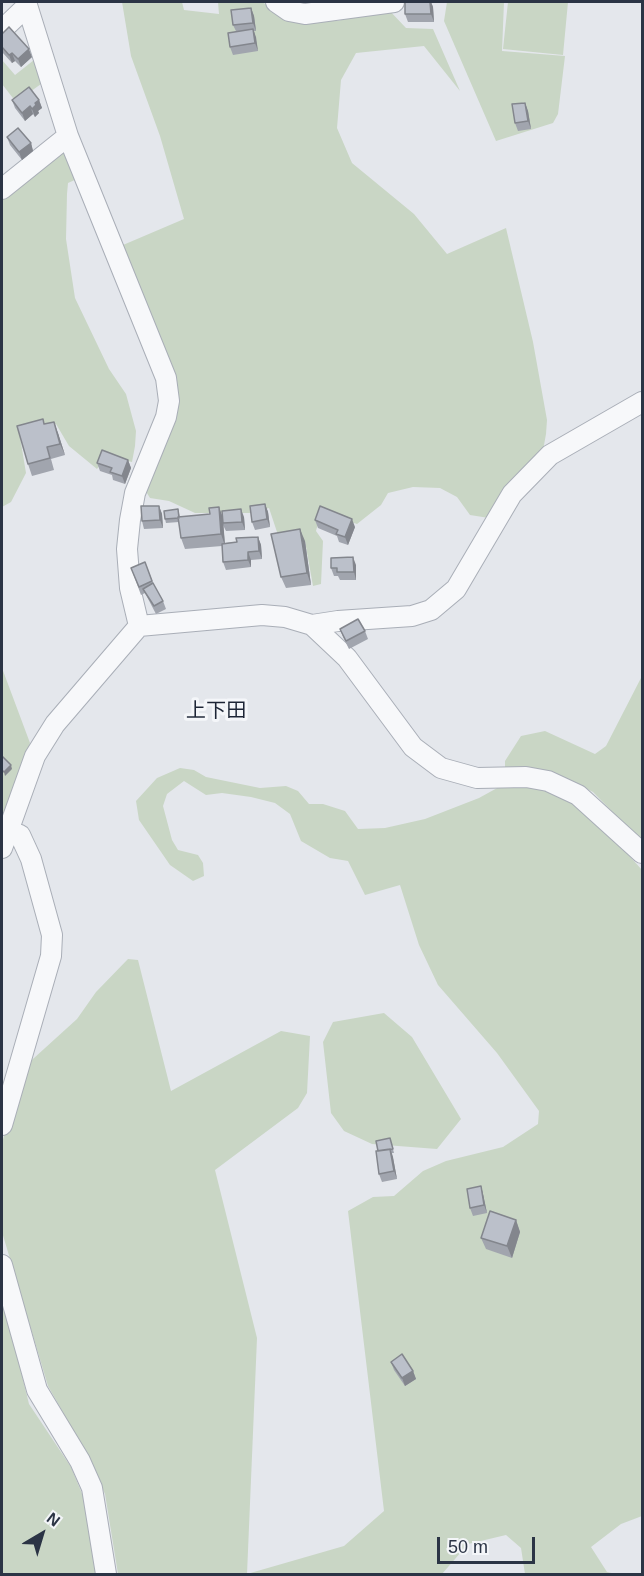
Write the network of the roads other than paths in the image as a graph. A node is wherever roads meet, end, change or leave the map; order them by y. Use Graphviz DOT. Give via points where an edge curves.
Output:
graph roads {
  1 [pos="276,2"];
  2 [pos="394,2"];
  3 [pos="26,4"];
  4 [pos="2,30"];
  5 [pos="68,136"];
  6 [pos="2,189"];
  7 [pos="642,402"];
  8 [pos="312,625"];
  9 [pos="139,626"];
  10 [pos="4,839"];
  11 [pos="642,853"];
  12 [pos="2,1125"];
  13 [pos="2,1265"];
  14 [pos="106,1575"];
  1 -- 2 [label="street" via="289,11 304,14"];
  3 -- 4 [label="street"];
  3 -- 5 [label="street"];
  5 -- 6 [label="street"];
  5 -- 9 [label="street" via="166,378 166,417 135,493 130,520 130,588"];
  7 -- 8 [label="street" via="543,461 512,494 456,589 437,606 412,616"];
  8 -- 9 [label="street" via="262,615"];
  8 -- 11 [label="street" via="347,658 426,759 460,775 548,781 578,795"];
  9 -- 10 [label="street" via="55,724 35,756"];
  10 -- 12 [label="street" via="20,835 31,859 52,935 51,956"];
  13 -- 14 [label="street" via="37,1390 92,1488"];
}
